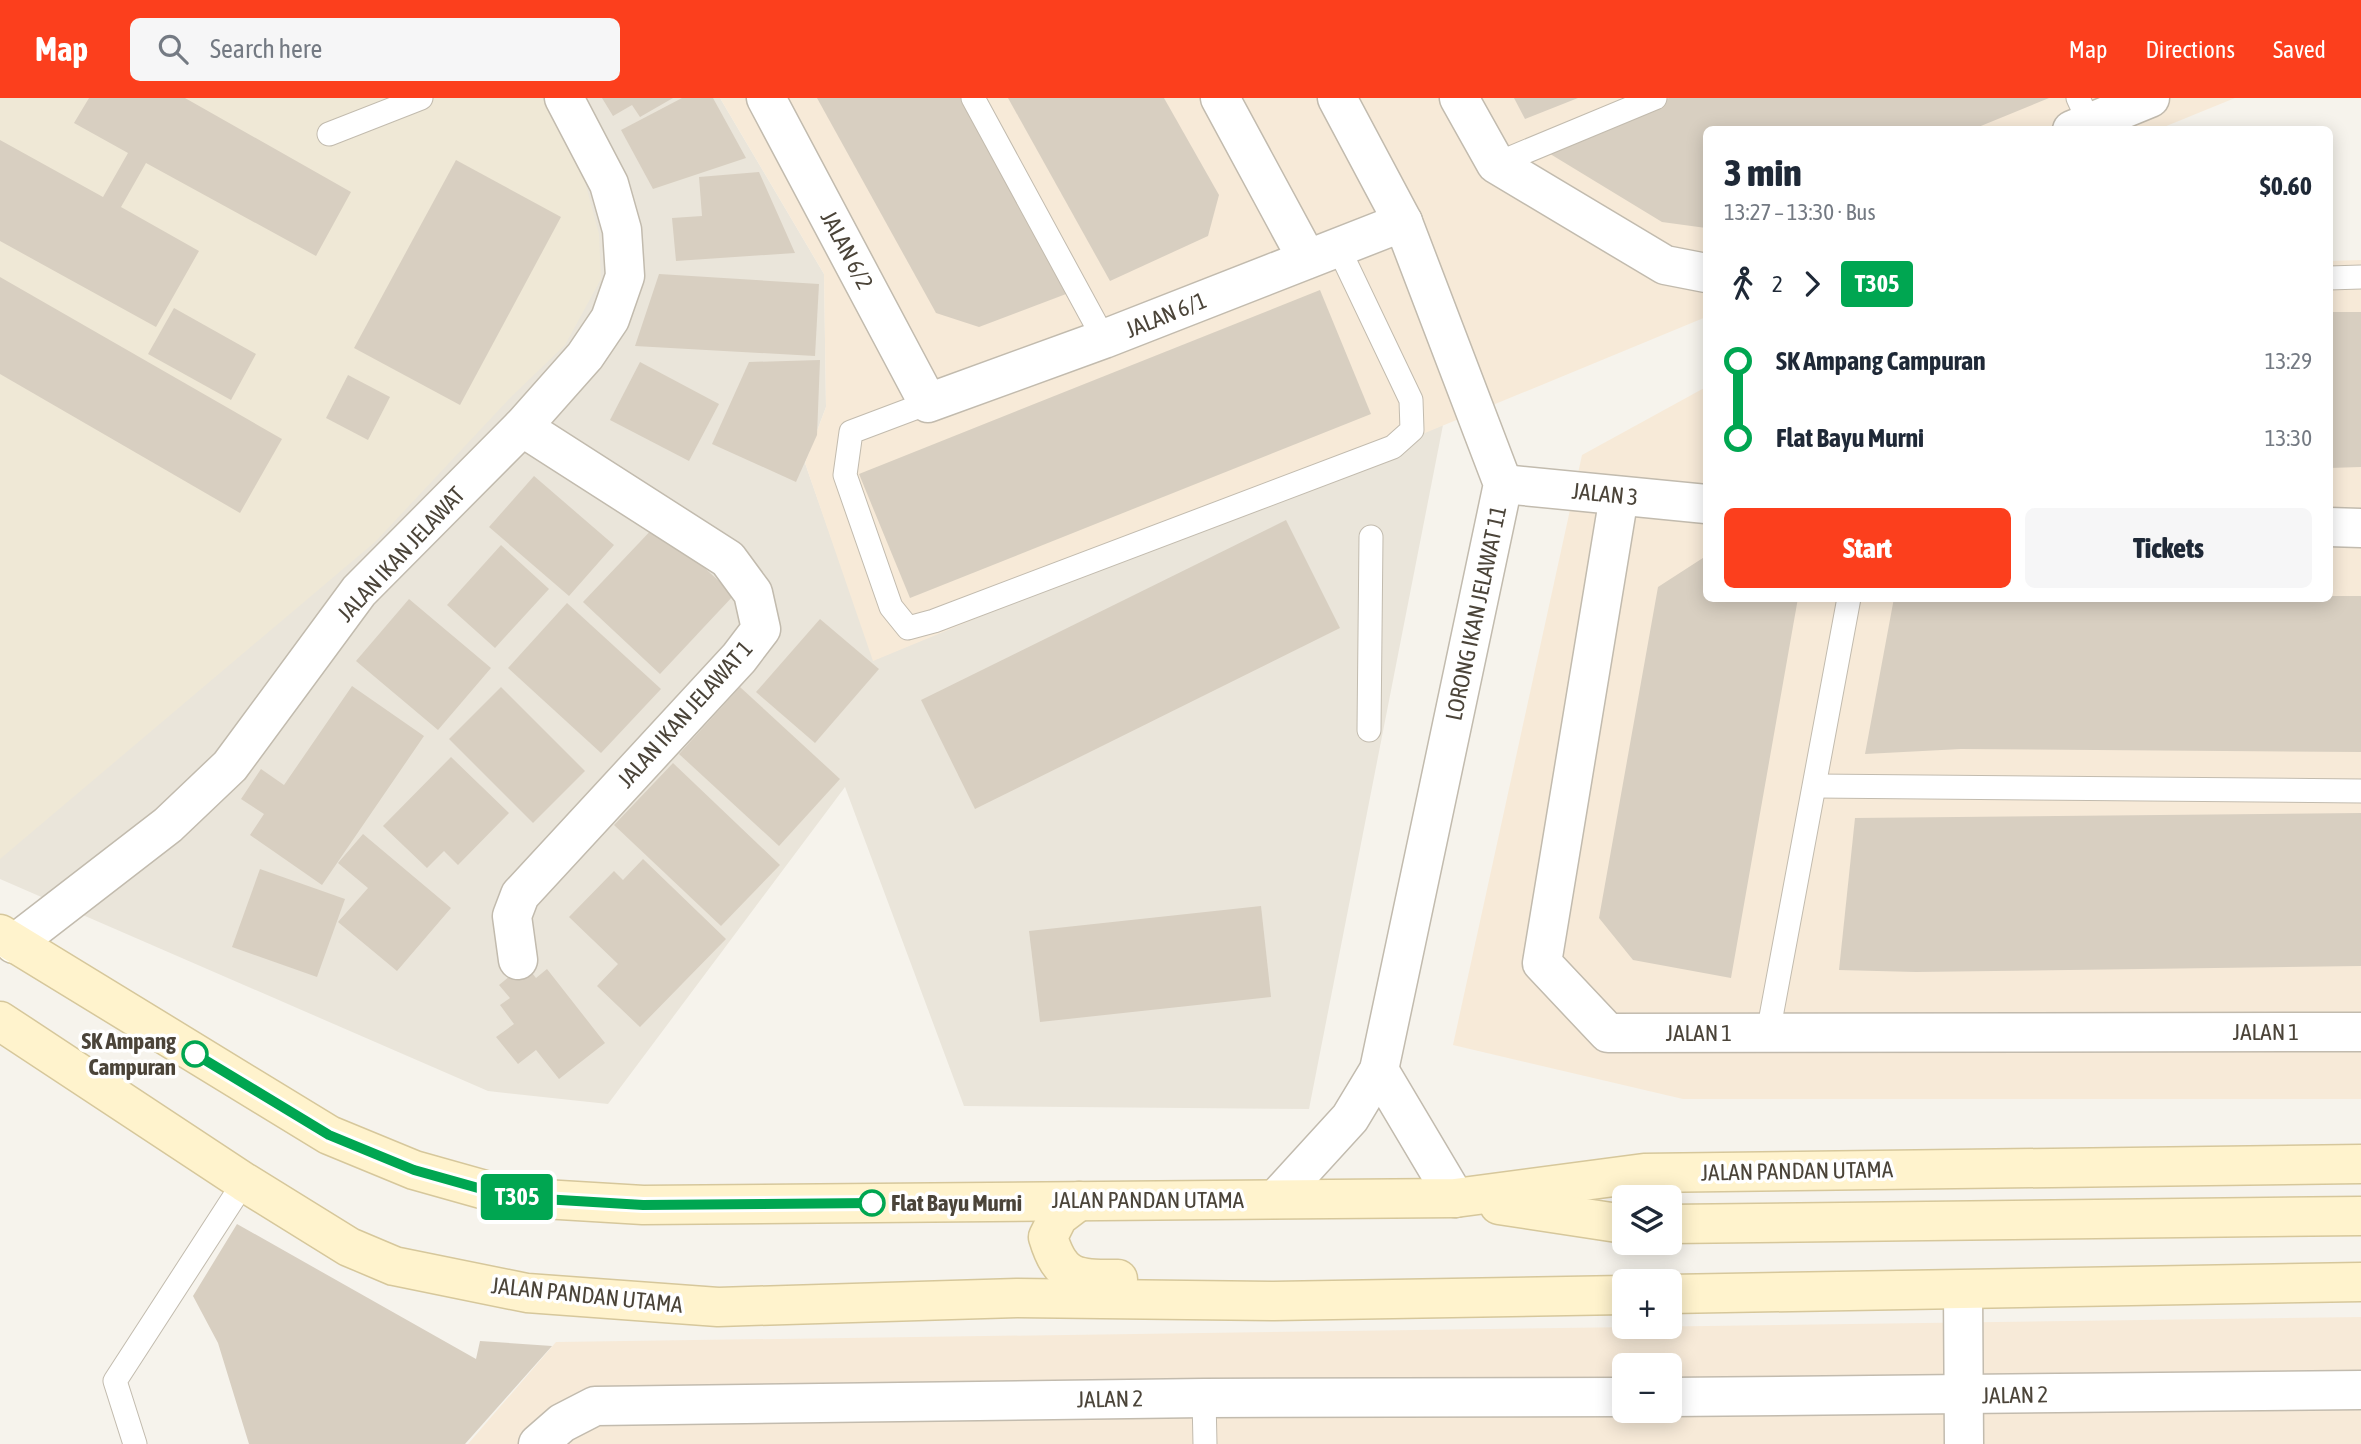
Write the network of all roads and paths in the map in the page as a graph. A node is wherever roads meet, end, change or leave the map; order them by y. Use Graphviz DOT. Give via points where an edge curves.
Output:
graph roads {
  1 [pos="421,98"];
  2 [pos="564,98"];
  3 [pos="766,98"];
  4 [pos="973,98"];
  5 [pos="1220,98"];
  6 [pos="1338,98"];
  7 [pos="1459,98"];
  8 [pos="1655,98"];
  9 [pos="2150,98"];
  10 [pos="2080,117"];
  11 [pos="329,134"];
  12 [pos="1496,164"];
  13 [pos="1403,222"];
  14 [pos="1323,253"];
  15 [pos="1703,272"];
  16 [pos="2361,277"];
  17 [pos="2333,278"];
  18 [pos="1104,339"];
  19 [pos="928,402"];
  20 [pos="522,427"];
  21 [pos="1503,484"];
  22 [pos="1619,496"];
  23 [pos="1703,504"];
  24 [pos="2333,527"];
  25 [pos="2361,527"];
  26 [pos="1371,537"];
  27 [pos="1848,602"];
  28 [pos="1369,730"];
  29 [pos="1816,786"];
  30 [pos="2361,791"];
  31 [pos="7,939"];
  32 [pos="518,960"];
  33 [pos="0,1021"];
  34 [pos="2361,1032"];
  35 [pos="1768,1033"];
  36 [pos="1379,1070"];
  37 [pos="2361,1164"];
  38 [pos="244,1182"];
  39 [pos="1455,1198"];
  40 [pos="1276,1199"];
  41 [pos="1079,1201"];
  42 [pos="2361,1216"];
  43 [pos="1612,1222"];
  44 [pos="1682,1224"];
  45 [pos="2361,1282"];
  46 [pos="1963,1290"];
  47 [pos="1682,1294"];
  48 [pos="1612,1295"];
  49 [pos="1274,1301"];
  50 [pos="2361,1390"];
  51 [pos="1682,1396"];
  52 [pos="1964,1396"];
  53 [pos="1612,1397"];
  54 [pos="1204,1398"];
  55 [pos="135,1444"];
  56 [pos="538,1444"];
  57 [pos="1205,1444"];
  58 [pos="1965,1444"];
  1 -- 11 [label="lane"];
  2 -- 20 [label="street, JALAN IKAN JELAWAT" via="610,184 622,230 625,276 610,319 585,356"];
  3 -- 19 [label="street, JALAN 6/2"];
  4 -- 18 [label="lane"];
  5 -- 14 [label="street"];
  6 -- 13 [label="street, LORONG IKAN JELAWAT 11"];
  7 -- 12 [label="street"];
  8 -- 12 [label="lane"];
  9 -- 10 [label="street"];
  12 -- 15 [label="street" via="1665,265"];
  13 -- 14 [label="street, JALAN 6/1"];
  13 -- 21 [label="street, LORONG IKAN JELAWAT 11"];
  14 -- 18 [label="street, JALAN 6/1"];
  14 -- 19 [label="lane" via="1412,400 1412,430 1393,447 908,628 891,607 845,475 850,432"];
  16 -- 17 [label="lane"];
  18 -- 19 [label="street, JALAN 6/1"];
  20 -- 31 [label="street, JALAN IKAN JELAWAT" via="359,591 230,766 168,825"];
  20 -- 32 [label="street, JALAN IKAN JELAWAT 1" via="728,559 753,593 761,629 520,895 512,916"];
  21 -- 22 [label="street, JALAN 3"];
  21 -- 36 [label="street, LORONG IKAN JELAWAT 11"];
  22 -- 23 [label="street, JALAN 3"];
  22 -- 35 [label="street, JALAN 1" via="1542,963 1608,1033"];
  24 -- 25 [label="street"];
  26 -- 28 [label="lane"];
  27 -- 29 [label="lane"];
  29 -- 30 [label="lane"];
  29 -- 35 [label="lane"];
  31 -- 41 [label="main road, JALAN PANDAN UTAMA" via="329,1135 414,1170 510,1197 643,1205"];
  33 -- 38 [label="main road, JALAN PANDAN UTAMA"];
  34 -- 35 [label="street, JALAN 1"];
  36 -- 39 [label="street"];
  36 -- 40 [label="street, LORONG IKAN JELAWAT 11" via="1350,1118"];
  37 -- 39 [label="main road, JALAN PANDAN UTAMA" via="1644,1173"];
  38 -- 49 [label="main road, JALAN PANDAN UTAMA" via="349,1247 394,1266 527,1293 718,1307 1017,1298"];
  38 -- 55 [label="lane" via="115,1381"];
  39 -- 40 [label="main road, JALAN PANDAN UTAMA"];
  39 -- 43 [label="main road"];
  40 -- 41 [label="main road, JALAN PANDAN UTAMA"];
  41 -- 49 [label="main road" via="1058,1217 1048,1237 1055,1261 1078,1279 1223,1281"];
  42 -- 44 [label="main road"];
  45 -- 46 [label="main road"];
  46 -- 47 [label="main road"];
  46 -- 52 [label="street"];
  48 -- 49 [label="main road, JALAN PANDAN UTAMA"];
  50 -- 52 [label="street, JALAN 2"];
  51 -- 52 [label="street, JALAN 2"];
  52 -- 58 [label="street"];
  53 -- 54 [label="street, JALAN 2"];
  54 -- 56 [label="street, JALAN 2" via="595,1406 562,1423"];
  54 -- 57 [label="lane"];
}
